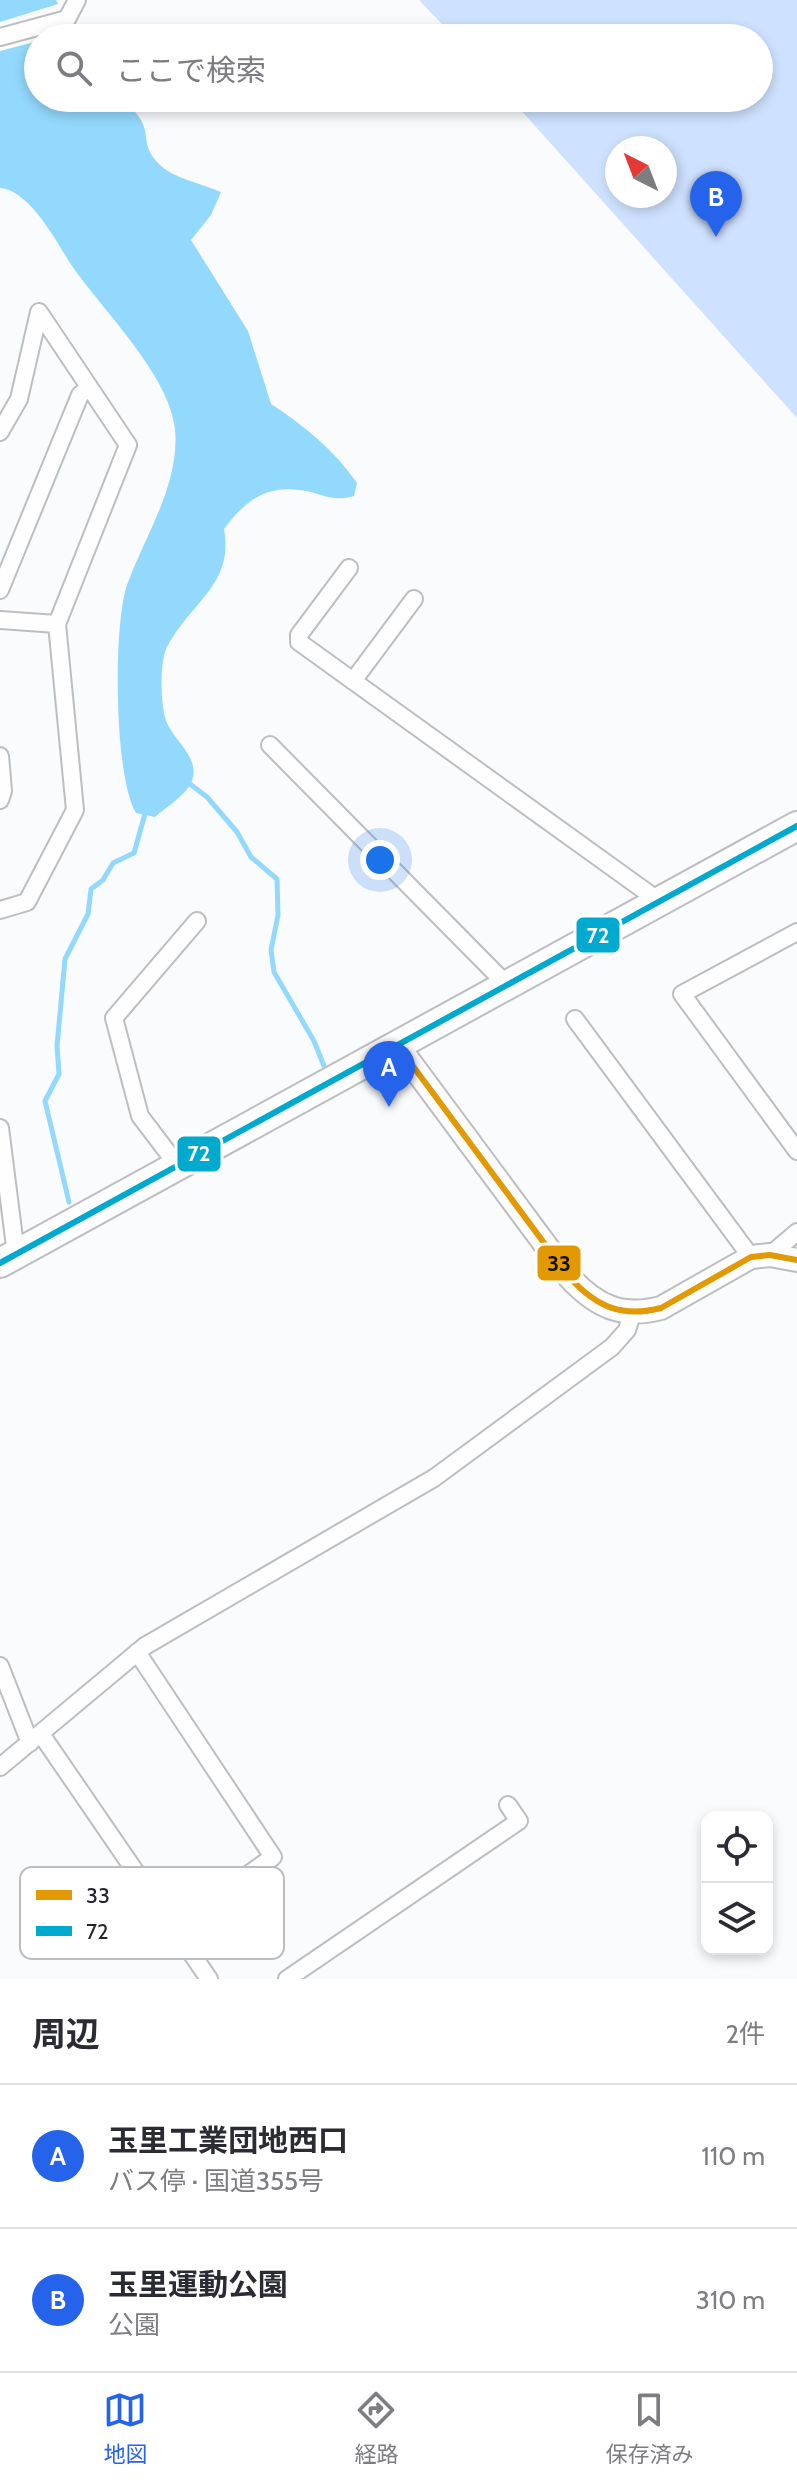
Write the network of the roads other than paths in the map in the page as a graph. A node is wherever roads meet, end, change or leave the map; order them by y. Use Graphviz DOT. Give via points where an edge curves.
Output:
graph roads {
  1 [pos="77,0"];
  2 [pos="48,24"];
  3 [pos="24,31"];
  4 [pos="0,37"];
  5 [pos="89,387"];
  6 [pos="0,432"];
  7 [pos="349,568"];
  8 [pos="0,590"];
  9 [pos="414,599"];
  10 [pos="0,620"];
  11 [pos="57,624"];
  12 [pos="353,681"];
  13 [pos="270,745"];
  14 [pos="0,756"];
  15 [pos="0,800"];
  16 [pos="797,826"];
  17 [pos="659,901"];
  18 [pos="0,910"];
  19 [pos="197,921"];
  20 [pos="797,932"];
  21 [pos="507,985"];
  22 [pos="575,1019"];
  23 [pos="398,1046"];
  24 [pos="0,1128"];
  25 [pos="797,1151"];
  26 [pos="178,1166"];
  27 [pos="797,1232"];
  28 [pos="761,1256"];
  29 [pos="8,1259"];
  30 [pos="797,1260"];
  31 [pos="632,1314"];
  32 [pos="137,1652"];
  33 [pos="0,1666"];
  34 [pos="35,1738"];
  35 [pos="0,1767"];
  36 [pos="508,1805"];
  37 [pos="129,1867"];
  38 [pos="259,1867"];
  39 [pos="195,1959"];
  40 [pos="209,1979"];
  41 [pos="287,1979"];
  1 -- 2 [label="street" via="67,19"];
  3 -- 4 [label="street"];
  5 -- 6 [label="street" via="39,312 19,399"];
  5 -- 8 [label="street" via="80,395"];
  5 -- 11 [label="street" via="128,449"];
  7 -- 12 [label="street" via="298,639"];
  9 -- 12 [label="street"];
  10 -- 11 [label="street"];
  11 -- 18 [label="street" via="75,814 25,905"];
  12 -- 17 [label="street"];
  13 -- 21 [label="street"];
  14 -- 15 [label="street"];
  16 -- 17 [label="highway"];
  17 -- 21 [label="highway"];
  19 -- 26 [label="street" via="114,1018 140,1116"];
  20 -- 25 [label="street" via="682,994"];
  21 -- 23 [label="highway"];
  22 -- 28 [label="street"];
  23 -- 26 [label="highway"];
  23 -- 31 [label="street" via="570,1278 598,1304"];
  24 -- 29 [label="street"];
  26 -- 29 [label="highway"];
  27 -- 28 [label="street"];
  28 -- 30 [label="street"];
  28 -- 31 [label="street" via="661,1308"];
  31 -- 32 [label="street" via="627,1330 612,1347 434,1478"];
  32 -- 34 [label="street"];
  32 -- 38 [label="street" via="273,1857"];
  33 -- 34 [label="street"];
  34 -- 35 [label="street"];
  34 -- 37 [label="street"];
  36 -- 41 [label="street" via="519,1821"];
  39 -- 40 [label="street"];
}
